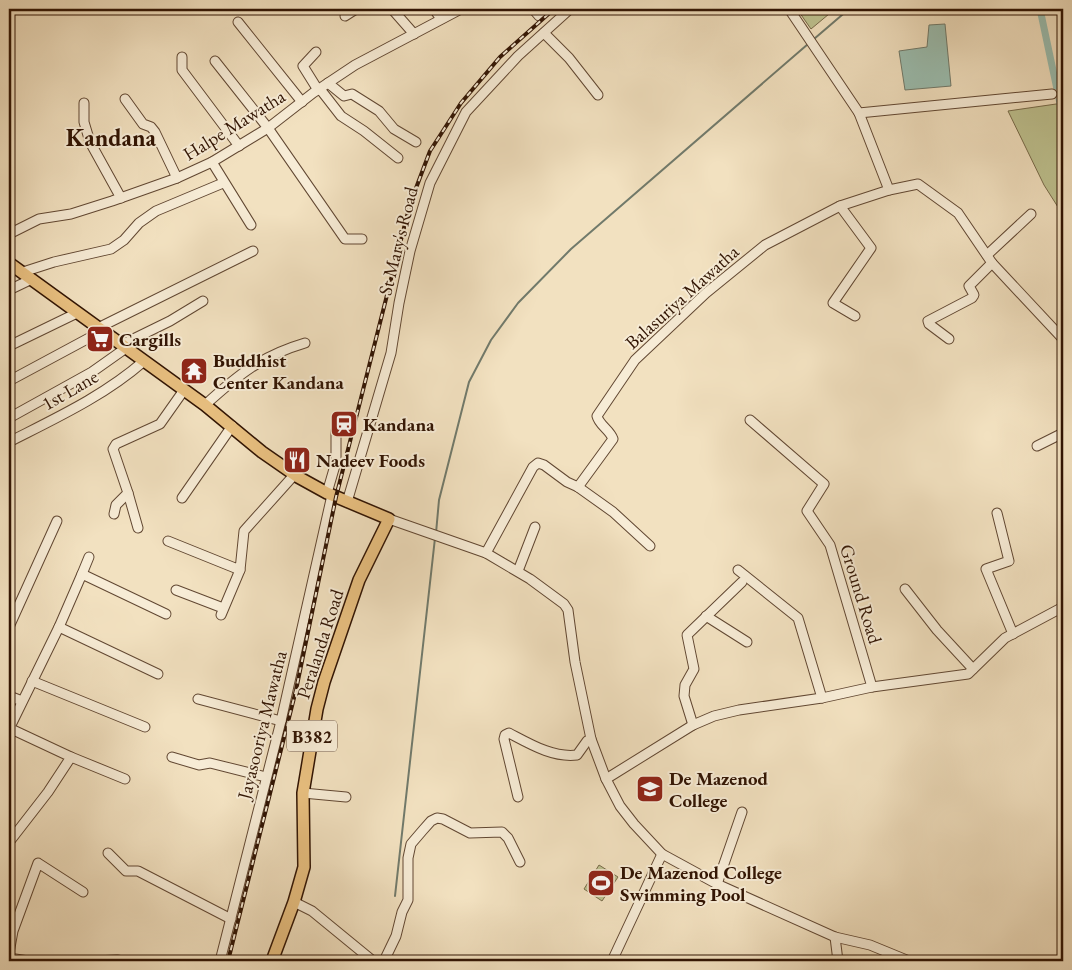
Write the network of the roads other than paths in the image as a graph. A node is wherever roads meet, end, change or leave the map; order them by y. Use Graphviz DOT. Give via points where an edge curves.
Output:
graph roads {
  1 [pos="354,9"];
  2 [pos="392,9"];
  3 [pos="434,9"];
  4 [pos="460,9"];
  5 [pos="547,9"];
  6 [pos="570,9"];
  7 [pos="789,9"];
  8 [pos="536,12"];
  9 [pos="344,16"];
  10 [pos="440,20"];
  11 [pos="238,22"];
  12 [pos="548,30"];
  13 [pos="414,34"];
  14 [pos="316,52"];
  15 [pos="182,57"];
  16 [pos="215,62"];
  17 [pos="322,88"];
  18 [pos="1052,94"];
  19 [pos="598,95"];
  20 [pos="125,99"];
  21 [pos="302,102"];
  22 [pos="84,103"];
  23 [pos="859,113"];
  24 [pos="268,128"];
  25 [pos="416,142"];
  26 [pos="239,146"];
  27 [pos="398,158"];
  28 [pos="212,162"];
  29 [pos="176,178"];
  30 [pos="223,183"];
  31 [pos="889,190"];
  32 [pos="121,198"];
  33 [pos="840,206"];
  34 [pos="1030,214"];
  35 [pos="251,225"];
  36 [pos="9,234"];
  37 [pos="362,239"];
  38 [pos="253,251"];
  39 [pos="990,259"];
  40 [pos="9,263"];
  41 [pos="27,275"];
  42 [pos="9,290"];
  43 [pos="203,301"];
  44 [pos="77,313"];
  45 [pos="855,316"];
  46 [pos="100,329"];
  47 [pos="1063,339"];
  48 [pos="949,340"];
  49 [pos="305,342"];
  50 [pos="9,346"];
  51 [pos="124,347"];
  52 [pos="144,361"];
  53 [pos="9,381"];
  54 [pos="184,390"];
  55 [pos="205,405"];
  56 [pos="9,418"];
  57 [pos="750,420"];
  58 [pos="232,426"];
  59 [pos="336,431"];
  60 [pos="1063,433"];
  61 [pos="9,442"];
  62 [pos="1037,446"];
  63 [pos="294,474"];
  64 [pos="578,487"];
  65 [pos="128,493"];
  66 [pos="329,494"];
  67 [pos="182,498"];
  68 [pos="347,502"];
  69 [pos="997,513"];
  70 [pos="114,514"];
  71 [pos="389,518"];
  72 [pos="57,521"];
  73 [pos="535,527"];
  74 [pos="138,528"];
  75 [pos="168,541"];
  76 [pos="650,546"];
  77 [pos="486,553"];
  78 [pos="90,557"];
  79 [pos="240,570"];
  80 [pos="738,570"];
  81 [pos="518,571"];
  82 [pos="82,574"];
  83 [pos="742,582"];
  84 [pos="904,589"];
  85 [pos="176,590"];
  86 [pos="1063,607"];
  87 [pos="166,614"];
  88 [pos="706,616"];
  89 [pos="9,627"];
  90 [pos="59,628"];
  91 [pos="1013,634"];
  92 [pos="747,642"];
  93 [pos="973,669"];
  94 [pos="158,674"];
  95 [pos="32,680"];
  96 [pos="872,687"];
  97 [pos="9,696"];
  98 [pos="822,698"];
  99 [pos="198,699"];
  100 [pos="21,705"];
  101 [pos="280,721"];
  102 [pos="693,725"];
  103 [pos="145,727"];
  104 [pos="9,728"];
  105 [pos="591,739"];
  106 [pos="71,757"];
  107 [pos="172,757"];
  108 [pos="266,777"];
  109 [pos="125,779"];
  110 [pos="606,779"];
  111 [pos="303,793"];
  112 [pos="346,797"];
  113 [pos="518,797"];
  114 [pos="742,812"];
  115 [pos="9,840"];
  116 [pos="108,854"];
  117 [pos="662,854"];
  118 [pos="520,862"];
  119 [pos="717,884"];
  120 [pos="83,892"];
  121 [pos="294,902"];
  122 [pos="231,920"];
  123 [pos="835,937"];
  124 [pos="9,953"];
  125 [pos="9,958"];
  126 [pos="28,961"];
  127 [pos="94,961"];
  128 [pos="123,961"];
  129 [pos="220,961"];
  130 [pos="272,961"];
  131 [pos="373,961"];
  132 [pos="384,961"];
  133 [pos="612,961"];
  134 [pos="838,961"];
  135 [pos="909,961"];
  1 -- 9 [label="street"];
  2 -- 13 [label="street"];
  3 -- 10 [label="street"];
  4 -- 10 [label="street, Halpe Mawatha"];
  5 -- 8 [label="street"];
  6 -- 12 [label="street, St Mary's Road"];
  7 -- 23 [label="street"];
  8 -- 12 [label="street"];
  10 -- 13 [label="street, Halpe Mawatha"];
  11 -- 21 [label="street"];
  12 -- 19 [label="street"];
  12 -- 68 [label="street, St Mary's Road" via="518,56 466,112 430,183 408,259 391,353"];
  13 -- 17 [label="street, Halpe Mawatha" via="355,65"];
  14 -- 17 [label="street" via="303,66"];
  15 -- 26 [label="street" via="182,70"];
  16 -- 24 [label="street"];
  17 -- 21 [label="street, Halpe Mawatha"];
  17 -- 25 [label="street" via="360,98 394,129"];
  17 -- 27 [label="street" via="341,116"];
  18 -- 23 [label="street"];
  20 -- 29 [label="street" via="143,124 155,132"];
  21 -- 24 [label="street, Halpe Mawatha"];
  22 -- 32 [label="street" via="84,122 90,142"];
  23 -- 31 [label="street"];
  24 -- 26 [label="street, Halpe Mawatha"];
  24 -- 37 [label="street" via="345,239"];
  26 -- 28 [label="street, Halpe Mawatha"];
  28 -- 29 [label="street, Halpe Mawatha"];
  28 -- 30 [label="street"];
  29 -- 32 [label="street, Halpe Mawatha"];
  30 -- 35 [label="street"];
  30 -- 41 [label="street" via="156,211 111,249 54,262"];
  31 -- 33 [label="street, Balasuriya Mawatha"];
  31 -- 39 [label="street, Balasuriya Mawatha" via="918,184 958,213"];
  32 -- 36 [label="street, Halpe Mawatha" via="71,214 39,219"];
  33 -- 45 [label="street" via="871,248 833,302"];
  33 -- 64 [label="street, Balasuriya Mawatha" via="764,245 706,293 635,360 597,416 613,439"];
  34 -- 39 [label="street"];
  38 -- 46 [label="street"];
  39 -- 47 [label="street, Balasuriya Mawatha"];
  39 -- 48 [label="street" via="969,286 974,295 972,298 928,321"];
  40 -- 41 [label="main road"];
  41 -- 42 [label="street"];
  41 -- 44 [label="main road"];
  43 -- 51 [label="street"];
  44 -- 46 [label="main road"];
  44 -- 50 [label="street"];
  46 -- 51 [label="main road"];
  46 -- 53 [label="street"];
  49 -- 55 [label="street" via="260,360 234,378"];
  51 -- 52 [label="main road"];
  51 -- 56 [label="street" via="92,372"];
  52 -- 54 [label="main road"];
  52 -- 61 [label="street, 1st Lane" via="82,405"];
  54 -- 55 [label="main road"];
  54 -- 65 [label="street" via="160,424 116,444 114,448"];
  55 -- 58 [label="main road"];
  57 -- 96 [label="street, Ground Road" via="824,484 807,511 830,545"];
  58 -- 63 [label="main road"];
  58 -- 67 [label="street"];
  59 -- 66 [label="street, Jayasooriya Mawatha" via="336,462"];
  60 -- 62 [label="street"];
  63 -- 66 [label="main road"];
  63 -- 79 [label="street" via="244,531"];
  64 -- 76 [label="street" via="613,512"];
  64 -- 77 [label="street" via="538,463"];
  65 -- 70 [label="street" via="116,505"];
  65 -- 74 [label="street"];
  66 -- 68 [label="main road"];
  66 -- 101 [label="street, Jayasooriya Mawatha"];
  68 -- 71 [label="main road"];
  69 -- 91 [label="street" via="1009,560 986,569"];
  71 -- 77 [label="street"];
  71 -- 111 [label="main road, Peralanda Road / B382" via="360,580 324,682"];
  72 -- 89 [label="street"];
  73 -- 81 [label="street"];
  75 -- 79 [label="street"];
  77 -- 81 [label="street"];
  78 -- 82 [label="street"];
  79 -- 85 [label="street" via="222,611"];
  80 -- 98 [label="street" via="798,618"];
  81 -- 105 [label="street" via="568,610"];
  82 -- 87 [label="street"];
  82 -- 90 [label="street"];
  83 -- 88 [label="street"];
  84 -- 93 [label="street"];
  86 -- 91 [label="street"];
  88 -- 92 [label="street"];
  88 -- 102 [label="street" via="687,635 694,669 685,685 684,696"];
  90 -- 94 [label="street"];
  90 -- 95 [label="street"];
  91 -- 93 [label="street"];
  93 -- 96 [label="street" via="968,674"];
  95 -- 100 [label="street"];
  95 -- 103 [label="street"];
  96 -- 98 [label="street"];
  97 -- 100 [label="street"];
  98 -- 102 [label="street" via="739,710"];
  99 -- 101 [label="street"];
  100 -- 104 [label="street"];
  101 -- 108 [label="street, Jayasooriya Mawatha"];
  102 -- 110 [label="street"];
  104 -- 106 [label="street"];
  105 -- 110 [label="street"];
  105 -- 113 [label="street" via="577,755 570,756 538,748 509,733 505,735"];
  106 -- 109 [label="street"];
  106 -- 115 [label="street" via="48,792"];
  107 -- 108 [label="street"];
  108 -- 122 [label="street, Jayasooriya Mawatha"];
  110 -- 117 [label="street" via="620,806"];
  111 -- 112 [label="street"];
  111 -- 121 [label="main road, Peralanda Road / B382" via="304,867"];
  114 -- 119 [label="street"];
  116 -- 122 [label="street" via="126,871 138,871"];
  117 -- 119 [label="street"];
  117 -- 133 [label="street"];
  118 -- 132 [label="street" via="502,832 470,832 443,819 431,821 411,844 408,900"];
  119 -- 123 [label="street"];
  120 -- 124 [label="street" via="38,863 13,932"];
  121 -- 130 [label="main road, Peralanda Road / B382"];
  121 -- 131 [label="street" via="312,911"];
  122 -- 129 [label="street, Jayasooriya Mawatha"];
  123 -- 134 [label="street"];
  123 -- 135 [label="street" via="870,945"];
  125 -- 126 [label="street"];
  127 -- 128 [label="street"];
}
